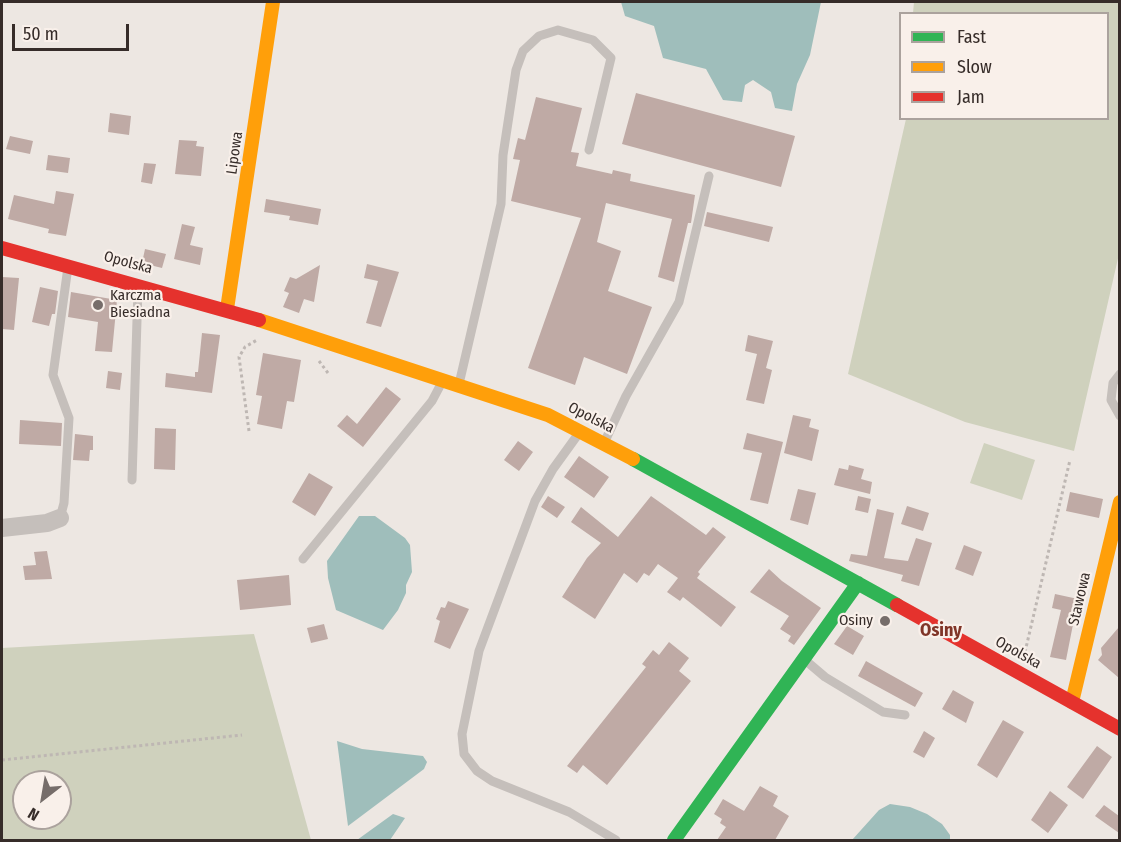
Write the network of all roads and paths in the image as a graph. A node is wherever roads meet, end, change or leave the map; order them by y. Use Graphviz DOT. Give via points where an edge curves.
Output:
graph roads {
  1 [pos="273,2"];
  2 [pos="589,150"];
  3 [pos="709,176"];
  4 [pos="2,248"];
  5 [pos="68,265"];
  6 [pos="139,283"];
  7 [pos="227,309"];
  8 [pos="266,342"];
  9 [pos="316,358"];
  10 [pos="328,373"];
  11 [pos="1119,374"];
  12 [pos="444,379"];
  13 [pos="459,384"];
  14 [pos="1119,416"];
  15 [pos="249,431"];
  16 [pos="580,431"];
  17 [pos="604,443"];
  18 [pos="1070,460"];
  19 [pos="132,480"];
  20 [pos="1119,502"];
  21 [pos="60,518"];
  22 [pos="2,528"];
  23 [pos="303,559"];
  24 [pos="858,583"];
  25 [pos="1025,653"];
  26 [pos="804,660"];
  27 [pos="1072,702"];
  28 [pos="905,715"];
  29 [pos="1119,729"];
  30 [pos="242,735"];
  31 [pos="2,760"];
  32 [pos="616,840"];
  33 [pos="674,840"];
  1 -- 7 [label="street, Lipowa"];
  2 -- 13 [label="lane" via="611,58 593,40 558,30 539,36 523,51 516,70 503,155 501,204"];
  3 -- 17 [label="lane" via="679,302"];
  4 -- 5 [label="street, Opolska"];
  5 -- 6 [label="street, Opolska"];
  5 -- 21 [label="lane" via="53,375 69,418"];
  6 -- 7 [label="street, Opolska"];
  6 -- 19 [label="lane"];
  7 -- 12 [label="street, Opolska"];
  8 -- 15 [label="path" via="259,339 240,352"];
  9 -- 10 [label="path"];
  11 -- 14 [label="lane" via="1113,383 1112,400"];
  12 -- 13 [label="street, Opolska"];
  12 -- 23 [label="lane" via="432,401"];
  13 -- 16 [label="street, Opolska" via="548,415"];
  16 -- 17 [label="street, Opolska"];
  16 -- 32 [label="lane" via="535,501 479,651 462,734 464,754 477,771 492,781 569,812"];
  17 -- 24 [label="street, Opolska"];
  18 -- 25 [label="path"];
  20 -- 27 [label="street, Stawowa"];
  21 -- 22 [label="street"];
  24 -- 26 [label="street"];
  24 -- 27 [label="street, Opolska"];
  26 -- 28 [label="lane" via="883,712"];
  26 -- 33 [label="street"];
  27 -- 29 [label="street, Opolska"];
  30 -- 31 [label="path"];
}
